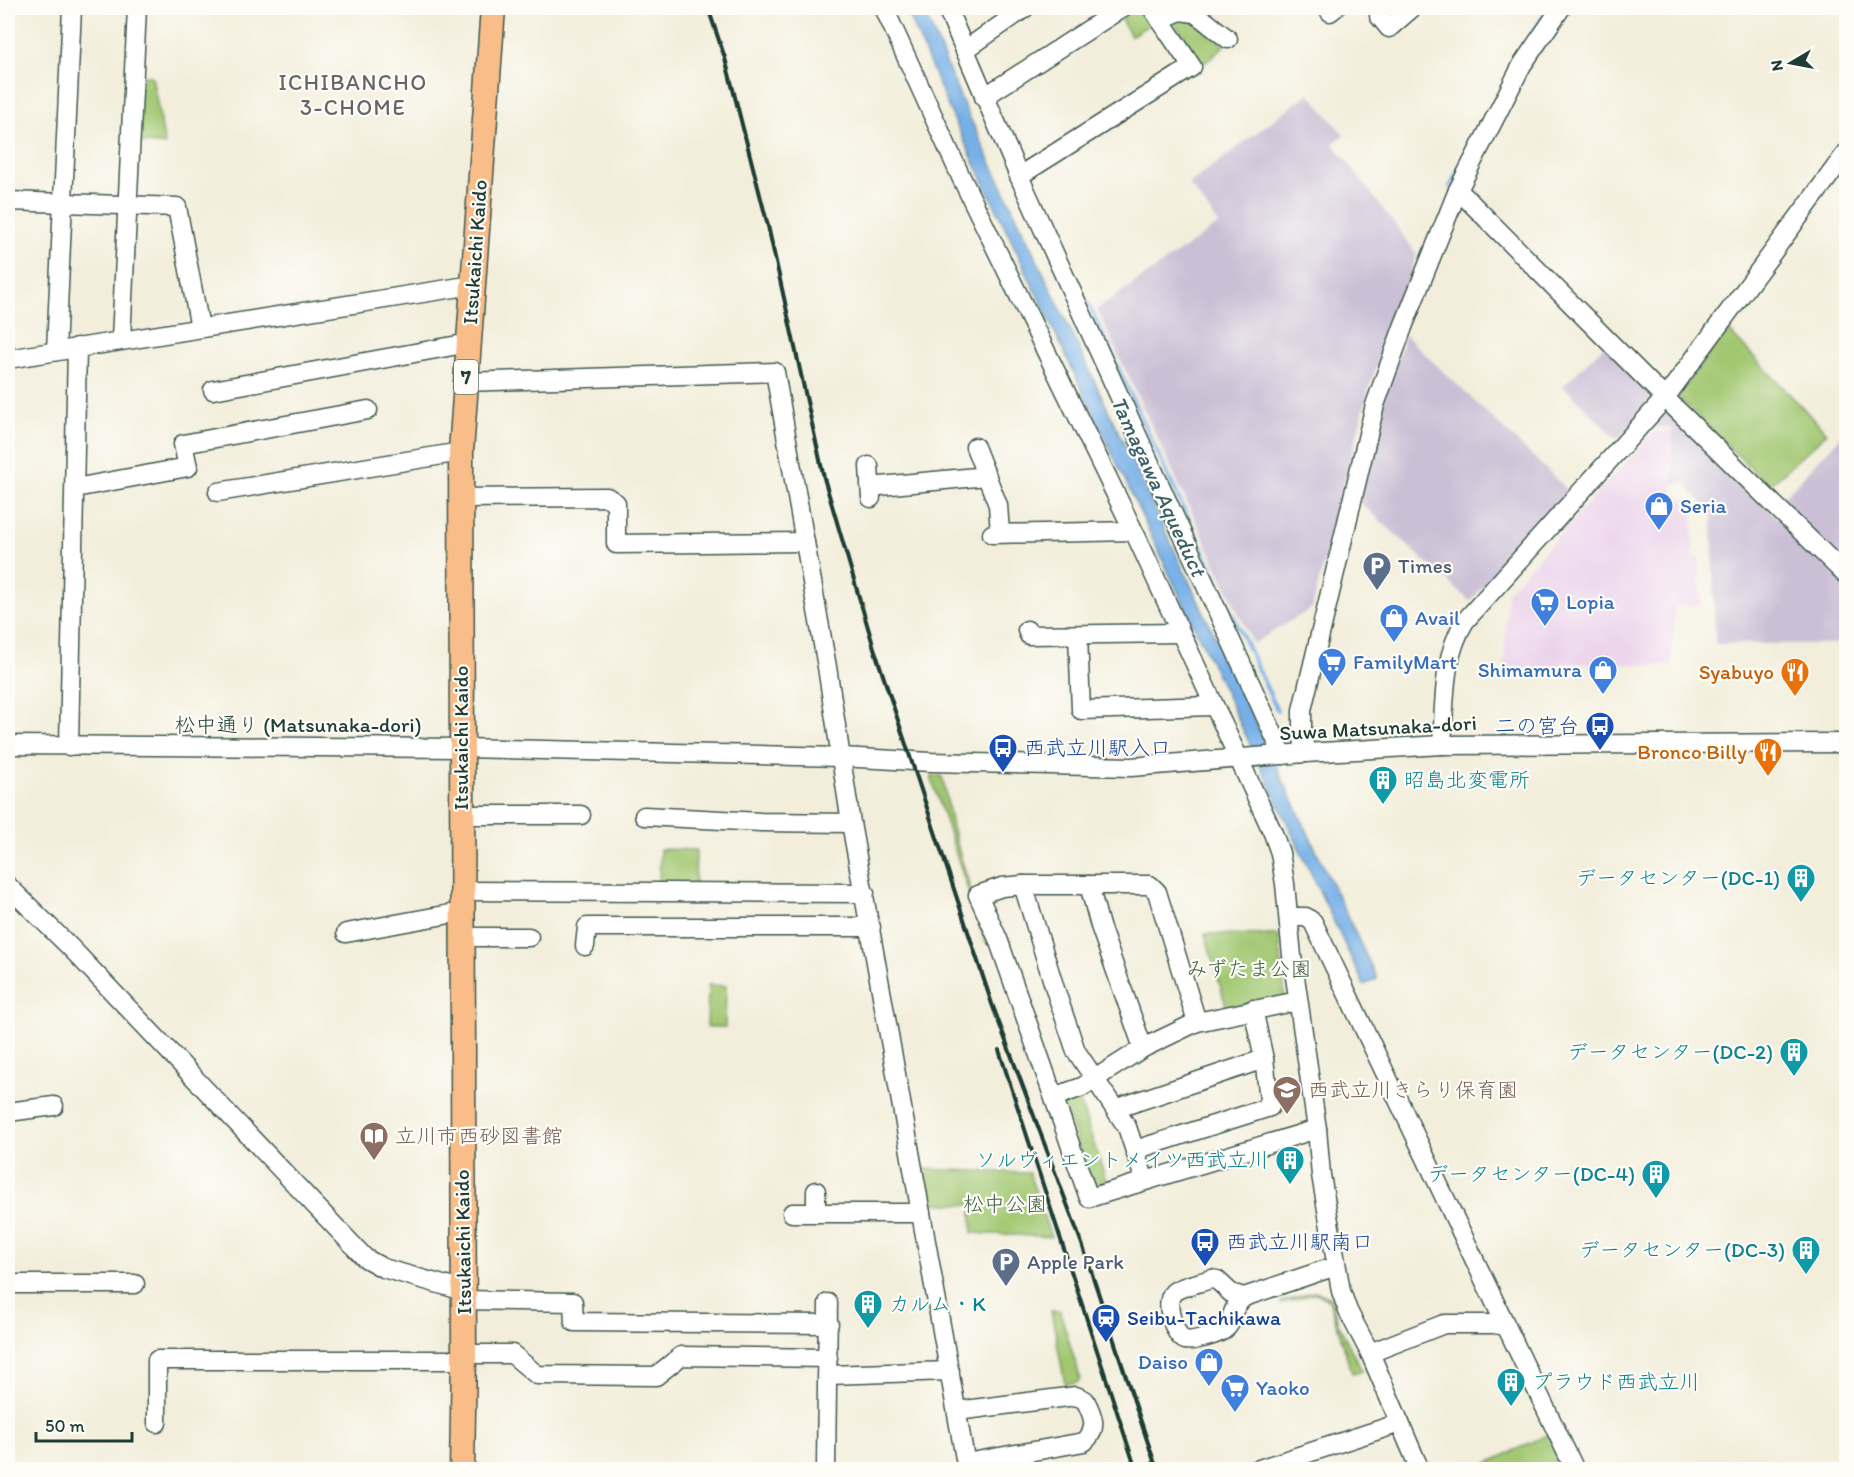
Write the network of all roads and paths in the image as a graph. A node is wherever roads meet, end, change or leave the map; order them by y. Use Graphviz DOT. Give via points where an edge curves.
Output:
graph roads {
  1 [pos="72,8"];
  2 [pos="137,8"];
  3 [pos="494,8"];
  4 [pos="884,8"];
  5 [pos="1025,8"];
  6 [pos="1122,8"];
  7 [pos="1412,8"];
  8 [pos="1560,8"];
  9 [pos="952,10"];
  10 [pos="1156,14"];
  11 [pos="1379,16"];
  12 [pos="1228,39"];
  13 [pos="966,50"];
  14 [pos="984,97"];
  15 [pos="1846,153"];
  16 [pos="1019,176"];
  17 [pos="1458,190"];
  18 [pos="8,201"];
  19 [pos="63,203"];
  20 [pos="127,205"];
  21 [pos="473,285"];
  22 [pos="200,328"];
  23 [pos="121,340"];
  24 [pos="469,343"];
  25 [pos="77,347"];
  26 [pos="56,351"];
  27 [pos="8,359"];
  28 [pos="466,382"];
  29 [pos="213,390"];
  30 [pos="1665,398"];
  31 [pos="368,410"];
  32 [pos="975,447"];
  33 [pos="461,452"];
  34 [pos="868,466"];
  35 [pos="987,476"];
  36 [pos="75,488"];
  37 [pos="218,492"];
  38 [pos="461,498"];
  39 [pos="1133,531"];
  40 [pos="805,542"];
  41 [pos="1846,574"];
  42 [pos="1027,630"];
  43 [pos="1180,633"];
  44 [pos="1078,635"];
  45 [pos="1213,706"];
  46 [pos="1846,743"];
  47 [pos="8,745"];
  48 [pos="1442,745"];
  49 [pos="69,746"];
  50 [pos="461,748"];
  51 [pos="1305,753"];
  52 [pos="1279,755"];
  53 [pos="841,757"];
  54 [pos="1246,758"];
  55 [pos="912,760"];
  56 [pos="462,815"];
  57 [pos="581,815"];
  58 [pos="653,819"];
  59 [pos="851,823"];
  60 [pos="1023,885"];
  61 [pos="1089,885"];
  62 [pos="8,886"];
  63 [pos="865,893"];
  64 [pos="462,902"];
  65 [pos="1290,917"];
  66 [pos="871,927"];
  67 [pos="346,933"];
  68 [pos="462,937"];
  69 [pos="529,937"];
  70 [pos="585,946"];
  71 [pos="1298,1001"];
  72 [pos="1253,1009"];
  73 [pos="1197,1022"];
  74 [pos="1143,1048"];
  75 [pos="1264,1059"];
  76 [pos="1095,1079"];
  77 [pos="1054,1097"];
  78 [pos="54,1106"];
  79 [pos="1115,1109"];
  80 [pos="8,1112"];
  81 [pos="1317,1129"];
  82 [pos="1135,1150"];
  83 [pos="1145,1181"];
  84 [pos="816,1191"];
  85 [pos="792,1213"];
  86 [pos="816,1213"];
  87 [pos="921,1214"];
  88 [pos="1336,1266"];
  89 [pos="8,1284"];
  90 [pos="135,1284"];
  91 [pos="463,1296"];
  92 [pos="1237,1299"];
  93 [pos="828,1303"];
  94 [pos="828,1323"];
  95 [pos="1506,1326"];
  96 [pos="1370,1353"];
  97 [pos="464,1357"];
  98 [pos="828,1367"];
  99 [pos="950,1371"];
  100 [pos="957,1411"];
  101 [pos="1400,1422"];
  102 [pos="157,1423"];
  103 [pos="967,1466"];
  104 [pos="826,1467"];
  105 [pos="462,1470"];
  106 [pos="1256,1470"];
  107 [pos="1420,1470"];
  108 [pos="1575,1470"];
  1 -- 19 [label="street"];
  2 -- 20 [label="street"];
  3 -- 21 [label="main road, Itsukaichi Kaido / 7"];
  4 -- 39 [label="street"];
  5 -- 13 [label="street"];
  6 -- 14 [label="street"];
  7 -- 11 [label="street" via="1389,28"];
  8 -- 17 [label="street" via="1518,62"];
  9 -- 13 [label="street"];
  10 -- 12 [label="street" via="1195,13"];
  10 -- 16 [label="street" via="1192,67"];
  13 -- 14 [label="street"];
  14 -- 16 [label="street"];
  15 -- 30 [label="street"];
  16 -- 52 [label="street"];
  17 -- 30 [label="street"];
  17 -- 51 [label="street" via="1375,405 1302,710"];
  18 -- 19 [label="street"];
  19 -- 20 [label="street"];
  19 -- 26 [label="street"];
  20 -- 22 [label="street" via="177,207"];
  20 -- 23 [label="street"];
  21 -- 22 [label="street"];
  21 -- 24 [label="main road, Itsukaichi Kaido / 7"];
  22 -- 23 [label="street"];
  23 -- 25 [label="street"];
  24 -- 28 [label="main road, Itsukaichi Kaido / 7"];
  24 -- 29 [label="street"];
  25 -- 26 [label="street"];
  25 -- 36 [label="street"];
  26 -- 27 [label="street"];
  28 -- 33 [label="main road, Itsukaichi Kaido / 7"];
  28 -- 40 [label="street" via="775,372"];
  30 -- 41 [label="street"];
  30 -- 48 [label="street" via="1465,621 1448,660"];
  31 -- 36 [label="street" via="183,444 188,467"];
  32 -- 35 [label="street"];
  33 -- 37 [label="street"];
  33 -- 38 [label="main road, Itsukaichi Kaido / 7"];
  34 -- 35 [label="street" via="871,493"];
  35 -- 39 [label="street" via="998,505 996,533"];
  36 -- 49 [label="street"];
  38 -- 40 [label="street" via="607,497 616,503 616,544"];
  38 -- 50 [label="main road, Itsukaichi Kaido / 7"];
  39 -- 43 [label="street"];
  40 -- 53 [label="street"];
  42 -- 44 [label="street" via="1029,635"];
  43 -- 44 [label="street"];
  43 -- 45 [label="street"];
  44 -- 45 [label="street" via="1081,710"];
  45 -- 54 [label="street"];
  46 -- 48 [label="street, Suwa Matsunaka-dori"];
  47 -- 49 [label="street, 松中通り (Matsunaka-dori)"];
  48 -- 51 [label="street, Suwa Matsunaka-dori"];
  49 -- 50 [label="street, 松中通り (Matsunaka-dori)"];
  50 -- 53 [label="street, 松中通り (Matsunaka-dori)"];
  50 -- 56 [label="main road, Itsukaichi Kaido / 7"];
  51 -- 52 [label="street, Suwa Matsunaka-dori"];
  52 -- 54 [label="street, Suwa Matsunaka-dori"];
  53 -- 55 [label="street, 松中通り (Matsunaka-dori)"];
  53 -- 59 [label="street"];
  54 -- 55 [label="street, Suwa Matsunaka-dori" via="1131,767"];
  54 -- 65 [label="street" via="1280,853"];
  56 -- 57 [label="street"];
  56 -- 64 [label="main road, Itsukaichi Kaido / 7"];
  58 -- 59 [label="street" via="760,827"];
  59 -- 63 [label="street"];
  60 -- 61 [label="street"];
  60 -- 76 [label="street" via="1076,1051"];
  60 -- 77 [label="street" via="978,895 999,939"];
  61 -- 73 [label="street" via="1154,888"];
  61 -- 74 [label="street"];
  62 -- 91 [label="street" via="366,1258 383,1268"];
  63 -- 64 [label="street"];
  63 -- 66 [label="street"];
  64 -- 67 [label="street"];
  64 -- 68 [label="main road, Itsukaichi Kaido / 7"];
  65 -- 71 [label="street"];
  65 -- 95 [label="street" via="1306,917 1313,922"];
  66 -- 70 [label="street" via="587,927"];
  66 -- 87 [label="street"];
  68 -- 69 [label="street"];
  68 -- 91 [label="main road, Itsukaichi Kaido / 7"];
  71 -- 72 [label="street"];
  71 -- 81 [label="street"];
  72 -- 73 [label="street"];
  72 -- 75 [label="street"];
  73 -- 74 [label="street"];
  74 -- 76 [label="street"];
  75 -- 79 [label="street"];
  75 -- 82 [label="street" via="1270,1107"];
  76 -- 77 [label="street"];
  76 -- 79 [label="street"];
  77 -- 83 [label="street" via="1089,1198"];
  78 -- 80 [label="street"];
  79 -- 82 [label="street"];
  81 -- 83 [label="street"];
  81 -- 88 [label="street"];
  82 -- 83 [label="street"];
  84 -- 86 [label="street"];
  85 -- 86 [label="street"];
  86 -- 87 [label="street"];
  87 -- 99 [label="street"];
  88 -- 92 [label="street"];
  88 -- 96 [label="street" via="1348,1311"];
  89 -- 90 [label="street"];
  91 -- 94 [label="street" via="573,1302 574,1322"];
  91 -- 97 [label="main road, Itsukaichi Kaido / 7"];
  93 -- 94 [label="street"];
  94 -- 98 [label="street"];
  95 -- 96 [label="street" via="1444,1324"];
  95 -- 108 [label="street"];
  96 -- 101 [label="street"];
  97 -- 98 [label="street" via="512,1354 537,1375 656,1376 681,1356"];
  97 -- 102 [label="street" via="158,1360"];
  97 -- 105 [label="main road, Itsukaichi Kaido / 7"];
  98 -- 99 [label="street"];
  98 -- 104 [label="street"];
  99 -- 100 [label="street"];
  100 -- 103 [label="street"];
  100 -- 103 [label="street" via="1076,1396 1084,1400 1091,1412 1094,1428 1084,1442"];
  101 -- 106 [label="street"];
  101 -- 107 [label="street"];
}
